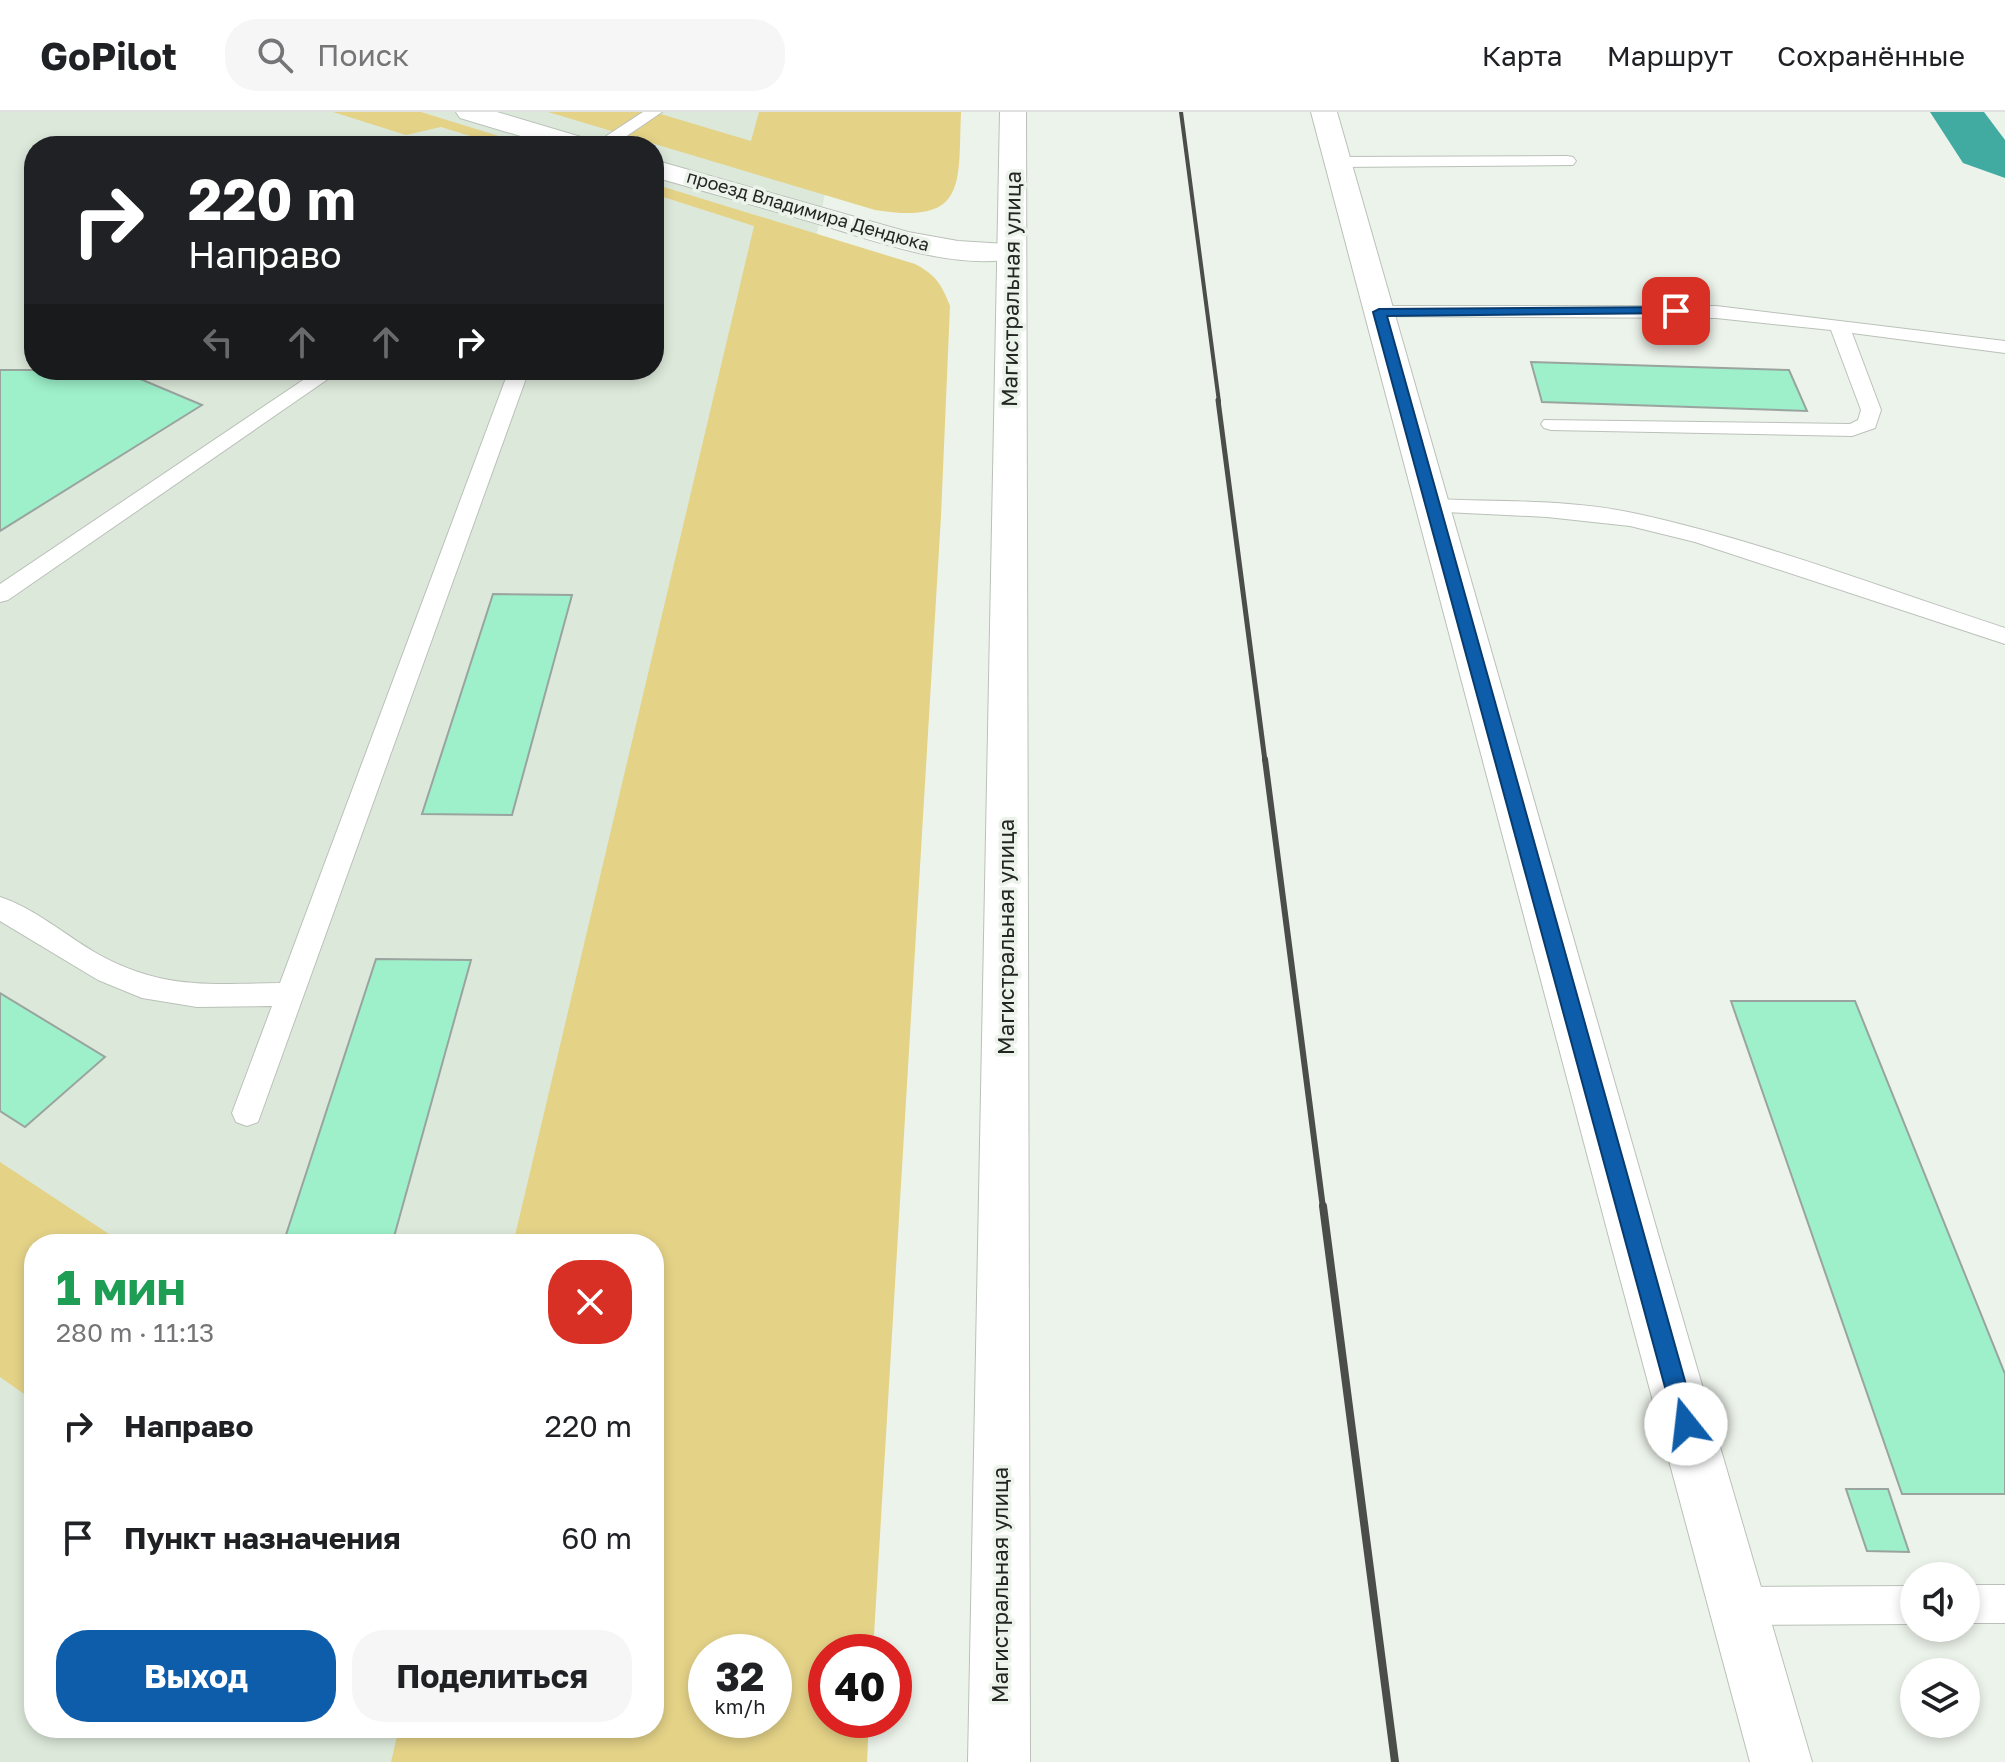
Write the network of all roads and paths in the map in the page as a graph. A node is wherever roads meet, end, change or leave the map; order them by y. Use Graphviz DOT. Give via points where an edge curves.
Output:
graph roads {
  1 [pos="469,112"];
  2 [pos="654,112"];
  3 [pos="1013,112"];
  4 [pos="1324,112"];
  5 [pos="549,136"];
  6 [pos="616,136"];
  7 [pos="1567,161"];
  8 [pos="1338,162"];
  9 [pos="664,172"];
  10 [pos="1011,251"];
  11 [pos="1379,312"];
  12 [pos="1839,325"];
  13 [pos="2005,347"];
  14 [pos="316,380"];
  15 [pos="515,380"];
  16 [pos="1551,424"];
  17 [pos="1433,506"];
  18 [pos="0,595"];
  19 [pos="2005,636"];
  20 [pos="0,908"];
  21 [pos="291,994"];
  22 [pos="247,1113"];
  23 [pos="1980,1604"];
  24 [pos="2005,1604"];
  25 [pos="1900,1605"];
  26 [pos="1737,1606"];
  27 [pos="999,1762"];
  28 [pos="1781,1762"];
  1 -- 5 [label="street"];
  2 -- 6 [label="lane"];
  3 -- 10 [label="street, Магистральная улица"];
  4 -- 8 [label="street"];
  7 -- 8 [label="lane"];
  8 -- 11 [label="street"];
  9 -- 10 [label="street, проезд Владимира Дендюка" via="904,240 958,250"];
  10 -- 27 [label="street, Магистральная улица"];
  11 -- 12 [label="lane" via="1676,311"];
  11 -- 17 [label="street"];
  12 -- 13 [label="lane"];
  12 -- 16 [label="lane" via="1871,410 1868,424 1852,430"];
  14 -- 18 [label="lane"];
  15 -- 21 [label="lane"];
  17 -- 19 [label="lane" via="1630,519 1702,537"];
  17 -- 26 [label="street"];
  20 -- 21 [label="lane" via="141,986 177,993"];
  21 -- 22 [label="lane"];
  23 -- 24 [label="lane"];
  25 -- 26 [label="lane"];
  26 -- 28 [label="street"];
}
